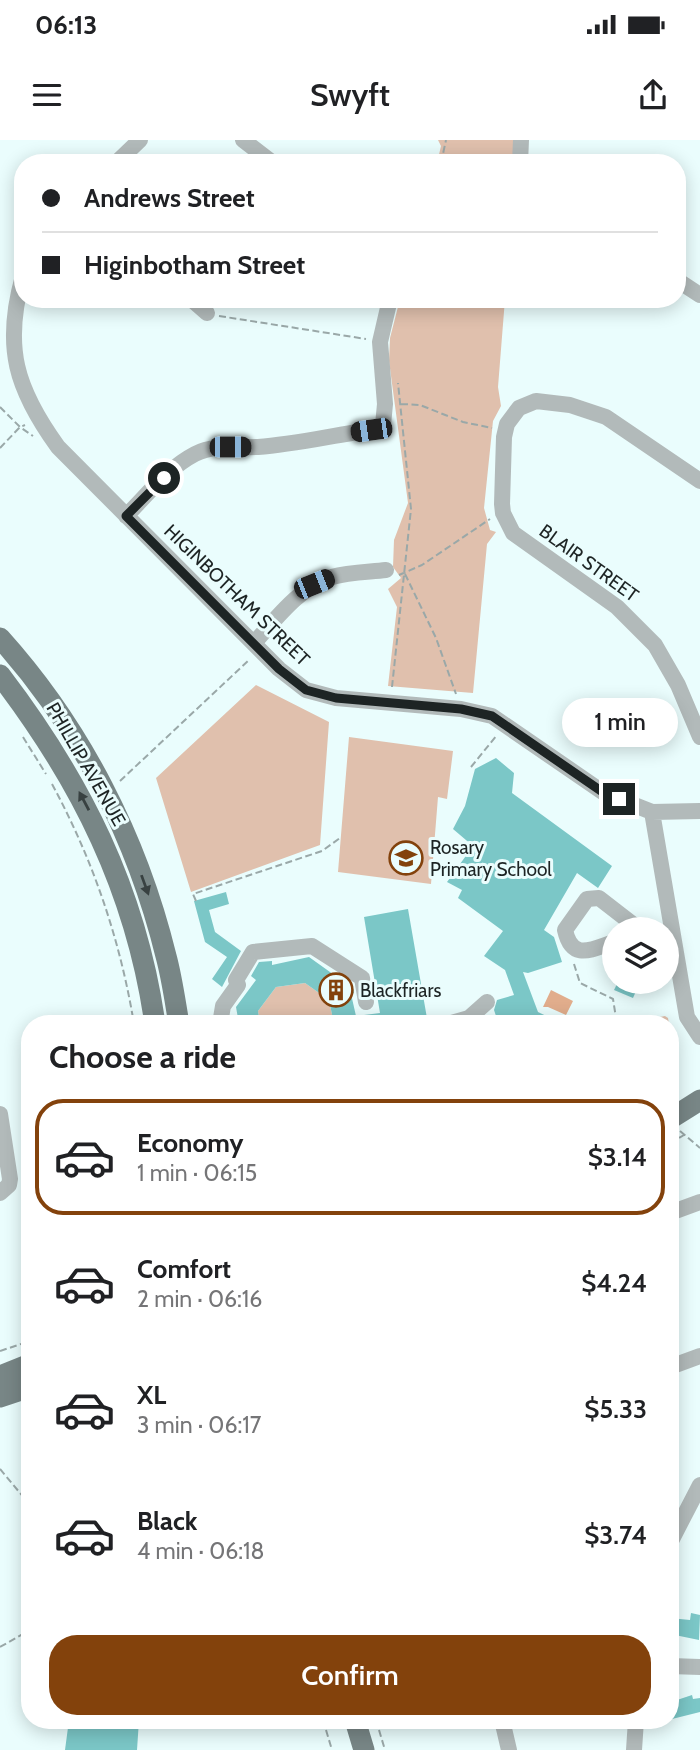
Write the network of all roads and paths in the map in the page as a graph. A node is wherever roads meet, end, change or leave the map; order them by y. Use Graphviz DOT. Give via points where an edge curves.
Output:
graph roads {
  1 [pos="140,140"];
  2 [pos="243,140"];
  3 [pos="125,154"];
  4 [pos="261,154"];
  5 [pos="14,308"];
  6 [pos="201,308"];
  7 [pos="388,308"];
  8 [pos="207,313"];
  9 [pos="7,332"];
  10 [pos="380,342"];
  11 [pos="398,380"];
  12 [pos="401,404"];
  13 [pos="0,407"];
  14 [pos="506,431"];
  15 [pos="0,448"];
  16 [pos="700,481"];
  17 [pos="503,513"];
  18 [pos="126,516"];
  19 [pos="386,570"];
  20 [pos="405,573"];
  21 [pos="0,638"];
  22 [pos="254,648"];
  23 [pos="0,675"];
  24 [pos="391,702"];
  25 [pos="461,709"];
  26 [pos="500,731"];
  27 [pos="22,736"];
  28 [pos="700,737"];
  29 [pos="471,767"];
  30 [pos="106,793"];
  31 [pos="700,811"];
  32 [pos="652,812"];
  33 [pos="128,836"];
  34 [pos="340,838"];
  35 [pos="104,845"];
  36 [pos="195,901"];
  37 [pos="624,917"];
  38 [pos="664,917"];
  39 [pos="567,940"];
  40 [pos="602,946"];
  41 [pos="679,984"];
  42 [pos="366,1002"];
  43 [pos="487,1002"];
  44 [pos="133,1015"];
  45 [pos="153,1015"];
  46 [pos="177,1015"];
  47 [pos="222,1015"];
  48 [pos="472,1015"];
  49 [pos="616,1015"];
  50 [pos="700,1037"];
  51 [pos="700,1100"];
  52 [pos="0,1114"];
  53 [pos="700,1115"];
  54 [pos="679,1126"];
  55 [pos="679,1128"];
  56 [pos="679,1132"];
  57 [pos="700,1148"];
  58 [pos="0,1193"];
  59 [pos="700,1202"];
  60 [pos="679,1210"];
  61 [pos="21,1344"];
  62 [pos="0,1351"];
  63 [pos="700,1356"];
  64 [pos="679,1364"];
  65 [pos="21,1368"];
  66 [pos="0,1376"];
  67 [pos="21,1390"];
  68 [pos="0,1397"];
  69 [pos="0,1469"];
  70 [pos="700,1485"];
  71 [pos="21,1494"];
  72 [pos="679,1526"];
  73 [pos="21,1635"];
  74 [pos="0,1647"];
  75 [pos="679,1666"];
  76 [pos="700,1667"];
  77 [pos="326,1729"];
  78 [pos="358,1729"];
  79 [pos="379,1729"];
  80 [pos="504,1729"];
  81 [pos="635,1729"];
  82 [pos="332,1750"];
  83 [pos="364,1750"];
  84 [pos="385,1750"];
  85 [pos="509,1750"];
  86 [pos="634,1750"];
  1 -- 3 [label="street"];
  2 -- 4 [label="street"];
  5 -- 9 [label="street, HIGINBOTHAM STREET"];
  6 -- 8 [label="street"];
  7 -- 10 [label="street"];
  8 -- 10 [label="path"];
  9 -- 18 [label="street, HIGINBOTHAM STREET" via="24,393 39,420 58,447"];
  10 -- 18 [label="street" via="386,404 383,425 197,453"];
  11 -- 12 [label="path"];
  12 -- 14 [label="path" via="420,405 463,422"];
  12 -- 20 [label="path" via="411,509"];
  13 -- 15 [label="path" via="20,427"];
  14 -- 16 [label="street" via="512,416 526,403 570,405 606,417"];
  14 -- 17 [label="street"];
  17 -- 20 [label="path"];
  17 -- 28 [label="street, BLAIR STREET" via="513,533 617,607 655,645"];
  18 -- 22 [label="street, HIGINBOTHAM STREET"];
  19 -- 22 [label="street" via="314,584"];
  20 -- 24 [label="path"];
  20 -- 25 [label="path" via="436,638"];
  21 -- 30 [label="main road, PHILLIP AVENUE" via="73,733"];
  22 -- 24 [label="street, HIGINBOTHAM STREET" via="306,690 336,698"];
  22 -- 30 [label="path" via="138,767"];
  35 -- 23 [label="main road, PHILLIP AVENUE, one-way" via="54,750"];
  24 -- 25 [label="street, HIGINBOTHAM STREET"];
  25 -- 32 [label="street, HIGINBOTHAM STREET" via="498,719 604,793"];
  26 -- 29 [label="path"];
  27 -- 44 [label="path" via="82,841 111,921"];
  30 -- 33 [label="main road, PHILLIP AVENUE"];
  31 -- 32 [label="street, HIGINBOTHAM STREET"];
  32 -- 38 [label="street"];
  33 -- 35 [label="street"];
  33 -- 46 [label="main road, PHILLIP AVENUE, one-way" via="160,933"];
  34 -- 36 [label="path" via="322,851 193,894"];
  35 -- 45 [label="main road, PHILLIP AVENUE" via="133,922"];
  37 -- 39 [label="street" via="599,898 587,900 565,930"];
  39 -- 40 [label="street" via="584,952"];
  39 -- 49 [label="path" via="580,983 613,999"];
  41 -- 50 [label="street" via="687,1017"];
  42 -- 47 [label="street" via="362,978 312,946 253,952"];
  43 -- 48 [label="street"];
  51 -- 54 [label="main road"];
  52 -- 58 [label="street" via="10,1179"];
  53 -- 55 [label="main road"];
  56 -- 57 [label="path"];
  59 -- 60 [label="street"];
  61 -- 62 [label="path"];
  63 -- 64 [label="street"];
  65 -- 66 [label="main road"];
  67 -- 68 [label="main road"];
  69 -- 71 [label="path"];
  70 -- 72 [label="street"];
  73 -- 74 [label="path"];
  75 -- 76 [label="street"];
  77 -- 82 [label="path"];
  78 -- 83 [label="main road"];
  79 -- 84 [label="path"];
  80 -- 85 [label="street"];
  81 -- 86 [label="street"];
}
